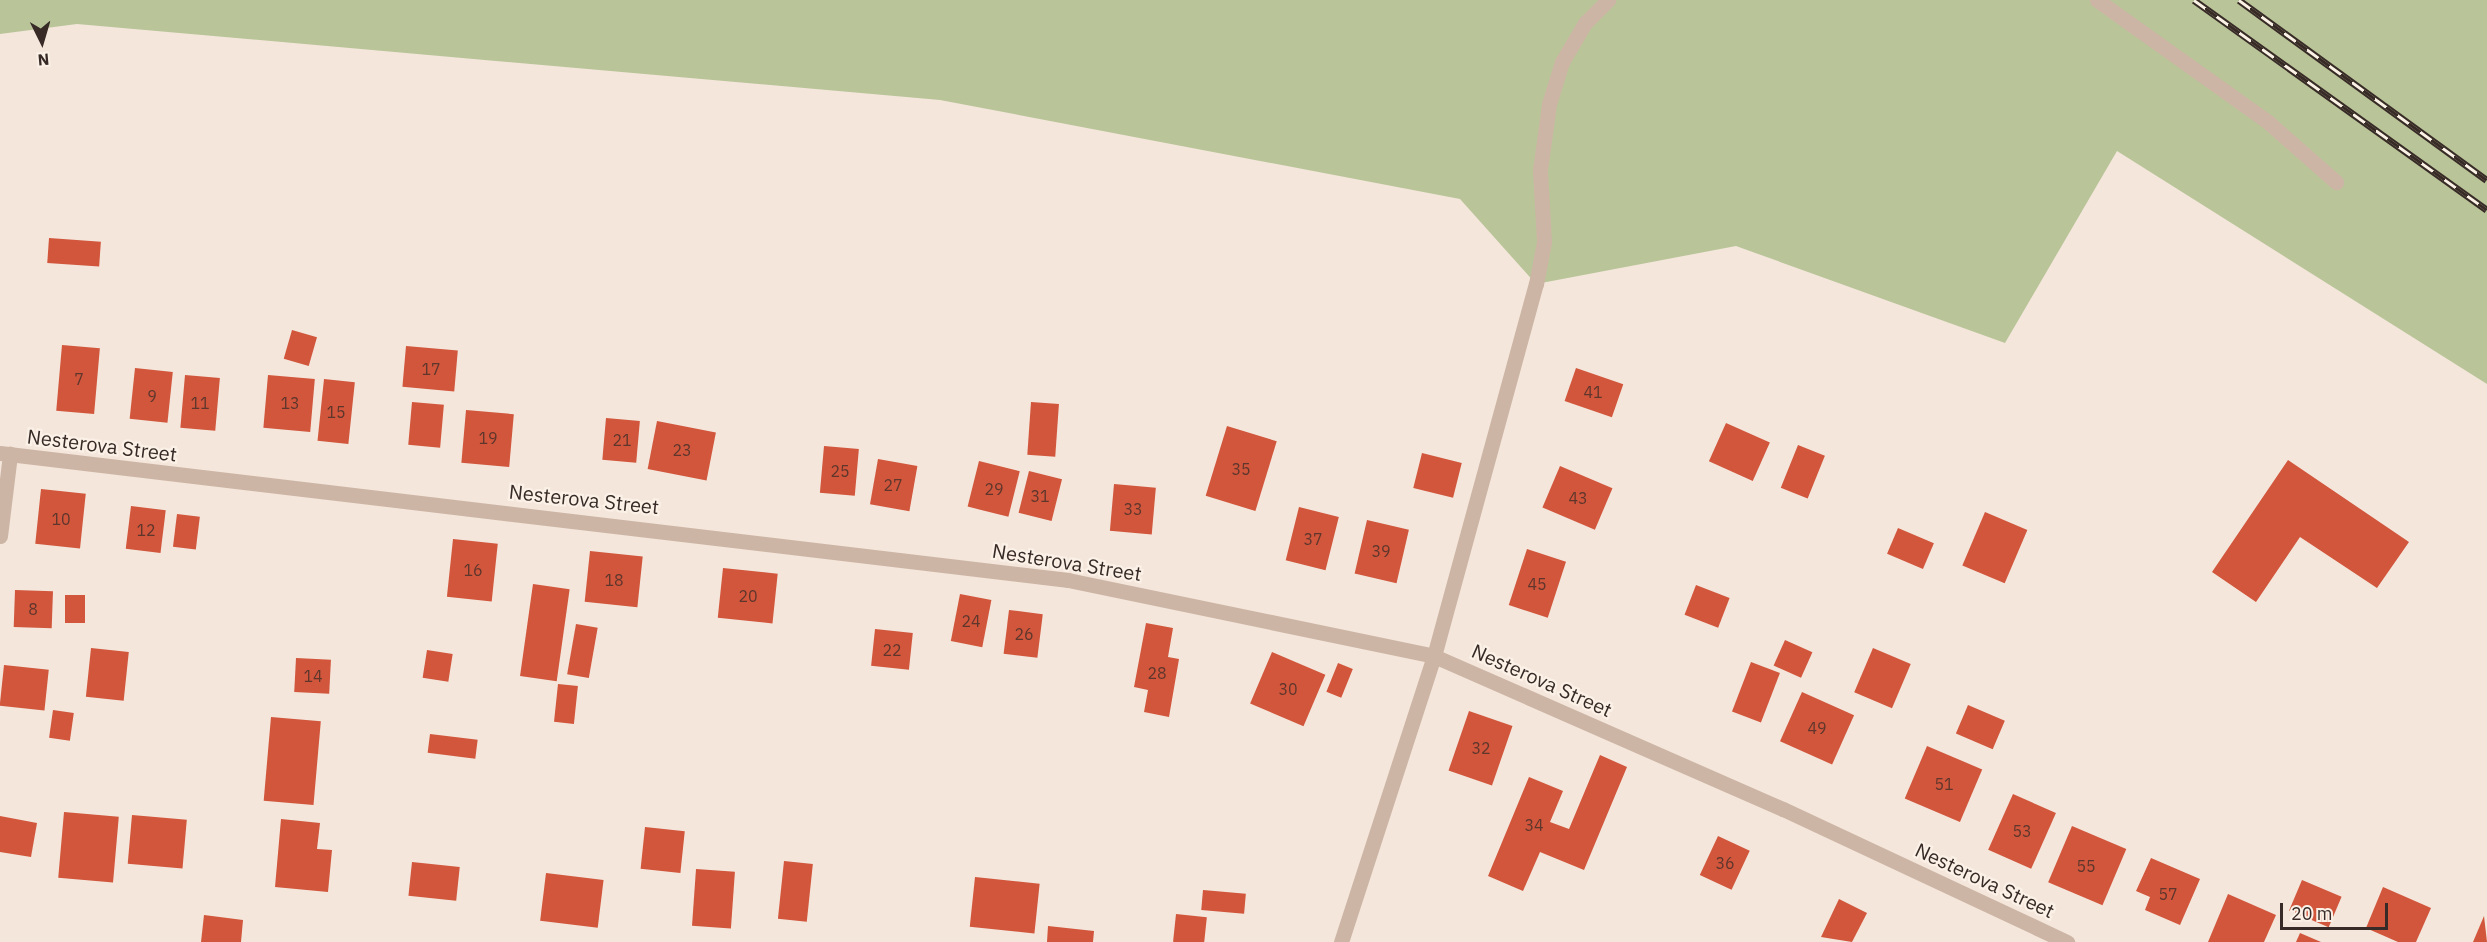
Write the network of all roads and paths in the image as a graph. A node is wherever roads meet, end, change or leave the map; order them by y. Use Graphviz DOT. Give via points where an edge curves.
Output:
graph roads {
  1 [pos="1608,0"];
  2 [pos="2097,0"];
  3 [pos="2336,182"];
  4 [pos="5,454"];
  5 [pos="0,536"];
  6 [pos="1434,656"];
  7 [pos="1341,942"];
  8 [pos="2067,942"];
  1 -- 6 [label="street" via="1585,23 1562,62 1549,104 1540,170 1544,242 1536,284"];
  2 -- 3 [label="street" via="2268,122"];
  4 -- 5 [label="street"];
  4 -- 6 [label="street, Nesterova Street" via="1068,580"];
  6 -- 7 [label="street"];
  6 -- 8 [label="street, Nesterova Street" via="1783,809"];
}
